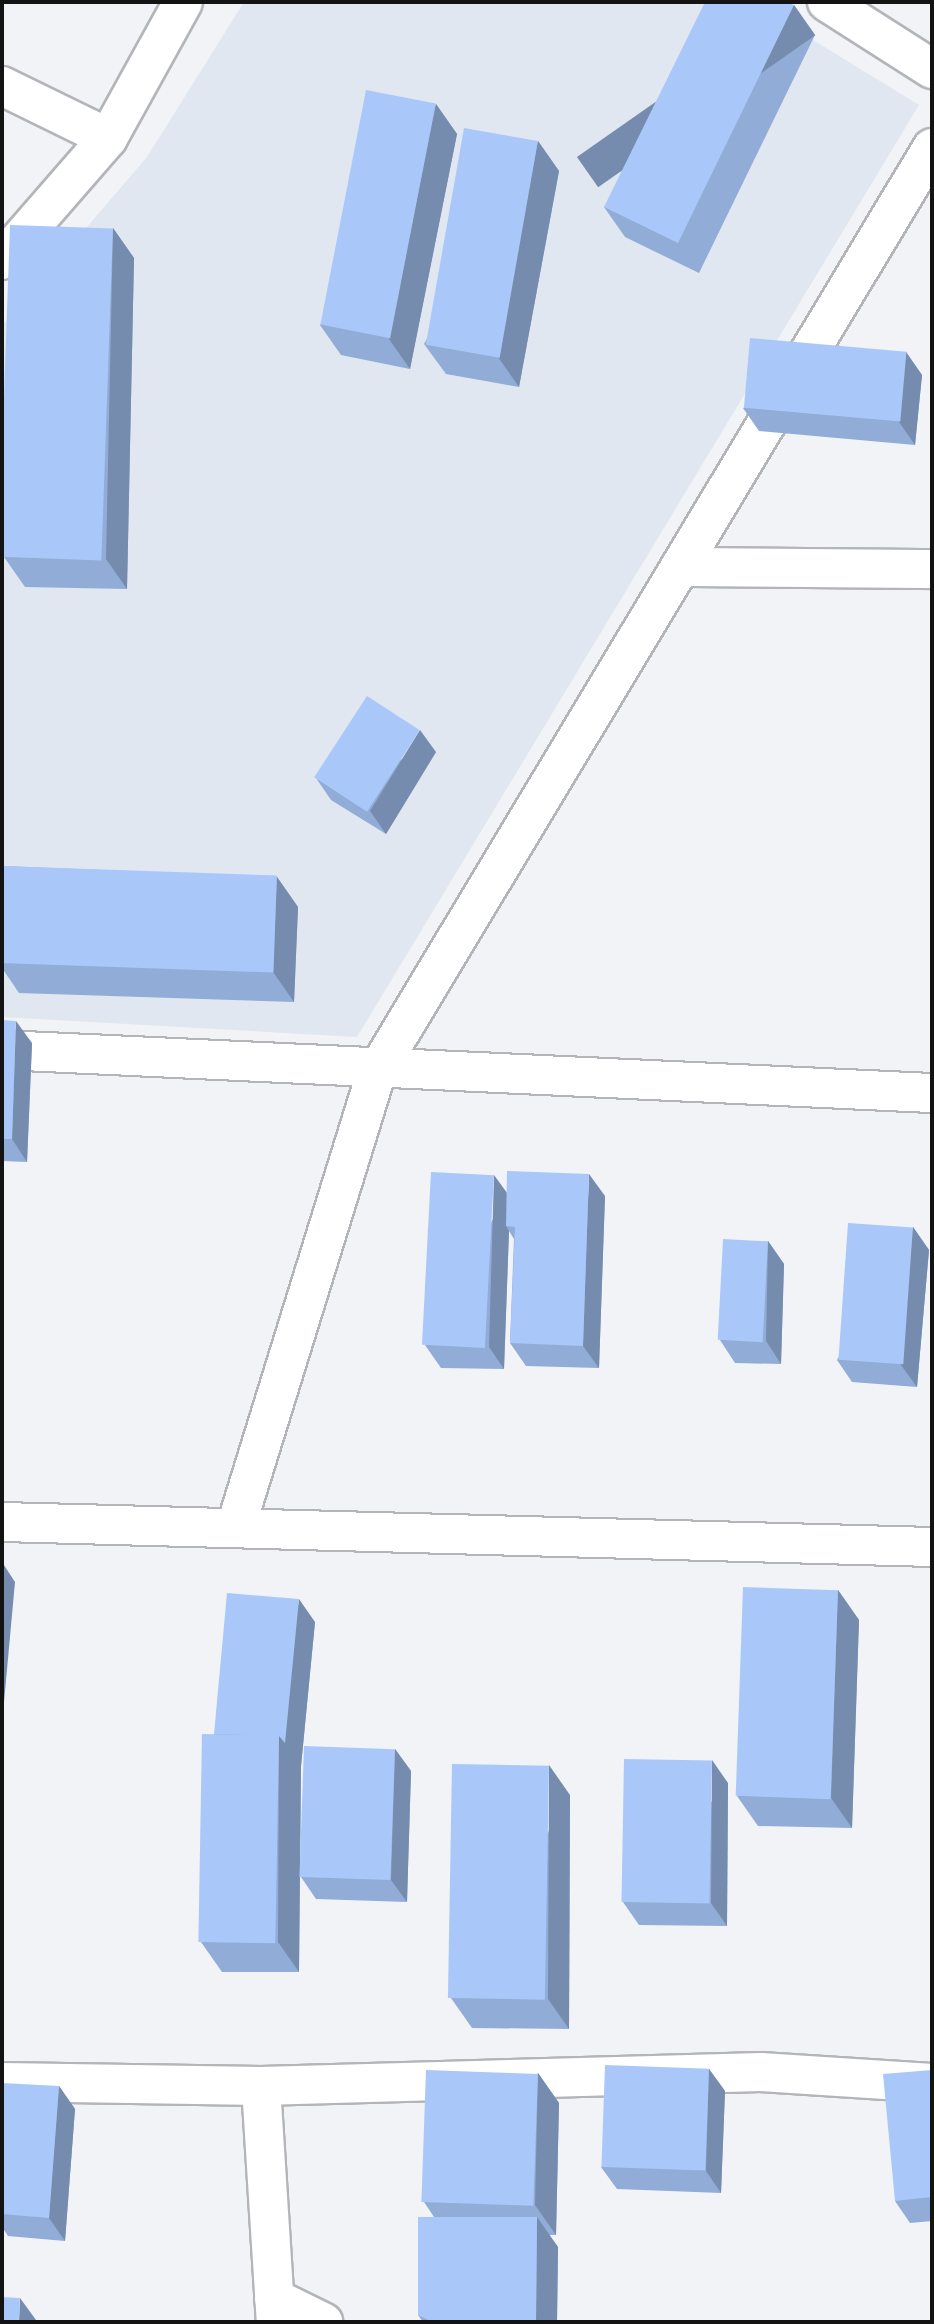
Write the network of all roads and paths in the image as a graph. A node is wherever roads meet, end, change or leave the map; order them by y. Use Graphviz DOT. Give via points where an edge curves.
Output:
graph roads {
  1 [pos="183,2"];
  2 [pos="827,2"];
  3 [pos="932,69"];
  4 [pos="2,86"];
  5 [pos="108,138"];
  6 [pos="932,148"];
  7 [pos="2,260"];
  8 [pos="680,567"];
  9 [pos="932,569"];
  10 [pos="2,1050"];
  11 [pos="377,1071"];
  12 [pos="932,1093"];
  13 [pos="2,1522"];
  14 [pos="236,1527"];
  15 [pos="932,1547"];
  16 [pos="2,2082"];
  17 [pos="932,2083"];
  18 [pos="261,2085"];
  19 [pos="275,2310"];
  20 [pos="323,2322"];
  1 -- 5 [label="street"];
  2 -- 3 [label="street"];
  4 -- 5 [label="street"];
  5 -- 7 [label="street"];
  6 -- 8 [label="street"];
  8 -- 9 [label="street"];
  8 -- 11 [label="street"];
  10 -- 11 [label="street"];
  11 -- 12 [label="street"];
  11 -- 14 [label="street"];
  13 -- 14 [label="street"];
  14 -- 15 [label="street"];
  16 -- 18 [label="street"];
  17 -- 18 [label="street" via="761,2071"];
  18 -- 19 [label="street"];
  19 -- 20 [label="street"];
}
